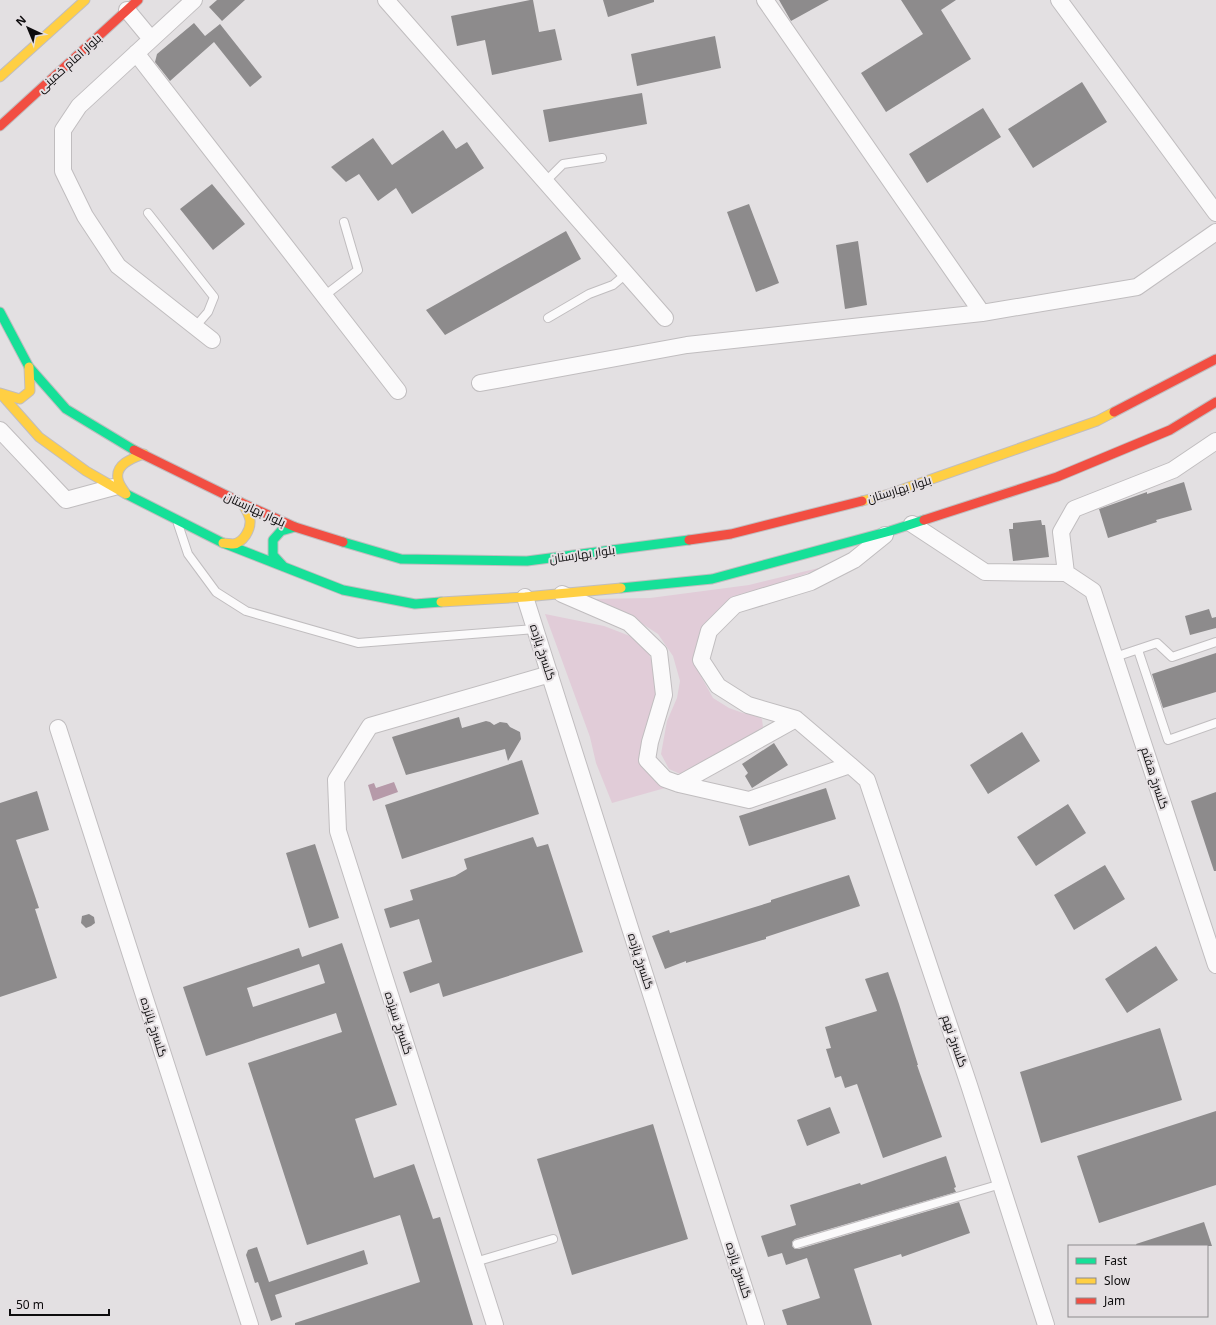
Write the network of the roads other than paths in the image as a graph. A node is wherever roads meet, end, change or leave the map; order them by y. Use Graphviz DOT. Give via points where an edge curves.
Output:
graph roads {
  1 [pos="85,0"];
  2 [pos="194,0"];
  3 [pos="386,0"];
  4 [pos="765,0"];
  5 [pos="1059,0"];
  6 [pos="133,5"];
  7 [pos="151,39"];
  8 [pos="136,53"];
  9 [pos="3,68"];
  10 [pos="0,126"];
  11 [pos="602,158"];
  12 [pos="545,182"];
  13 [pos="148,213"];
  14 [pos="1216,213"];
  15 [pos="344,222"];
  16 [pos="1216,232"];
  17 [pos="626,274"];
  18 [pos="324,296"];
  19 [pos="0,312"];
  20 [pos="982,313"];
  21 [pos="548,318"];
  22 [pos="665,318"];
  23 [pos="195,327"];
  24 [pos="212,340"];
  25 [pos="1216,359"];
  26 [pos="29,367"];
  27 [pos="480,383"];
  28 [pos="398,391"];
  29 [pos="0,393"];
  30 [pos="1216,402"];
  31 [pos="25,422"];
  32 [pos="4,435"];
  33 [pos="1216,441"];
  34 [pos="144,454"];
  35 [pos="120,491"];
  36 [pos="242,504"];
  37 [pos="176,519"];
  38 [pos="912,524"];
  39 [pos="295,527"];
  40 [pos="890,531"];
  41 [pos="223,543"];
  42 [pos="284,568"];
  43 [pos="1066,573"];
  44 [pos="558,593"];
  45 [pos="525,597"];
  46 [pos="535,629"];
  47 [pos="1216,642"];
  48 [pos="1138,650"];
  49 [pos="1115,657"];
  50 [pos="550,674"];
  51 [pos="796,719"];
  52 [pos="1216,723"];
  53 [pos="58,728"];
  54 [pos="850,766"];
  55 [pos="679,784"];
  56 [pos="1216,965"];
  57 [pos="1001,1184"];
  58 [pos="552,1239"];
  59 [pos="797,1244"];
  60 [pos="475,1262"];
  61 [pos="250,1325"];
  62 [pos="495,1325"];
  63 [pos="756,1325"];
  64 [pos="1046,1325"];
  1 -- 9 [label="main road"];
  2 -- 7 [label="street"];
  3 -- 12 [label="street"];
  4 -- 20 [label="street"];
  5 -- 14 [label="street"];
  6 -- 7 [label="street"];
  6 -- 10 [label="main road, بلوار امام خمینی"];
  7 -- 8 [label="street"];
  8 -- 18 [label="street"];
  8 -- 23 [label="street" via="79,106 63,130 63,171 86,216 118,266"];
  11 -- 12 [label="lane" via="563,164"];
  12 -- 17 [label="street"];
  13 -- 23 [label="lane" via="214,297 208,312"];
  15 -- 18 [label="lane" via="358,270"];
  16 -- 20 [label="street" via="1137,287"];
  17 -- 21 [label="lane" via="613,285 589,294"];
  17 -- 22 [label="street"];
  18 -- 28 [label="street"];
  19 -- 26 [label="main road, بلوار بهارستان"];
  20 -- 27 [label="street" via="687,345"];
  23 -- 24 [label="street"];
  25 -- 39 [label="main road, بلوار بهارستان" via="1097,421 889,494 731,534 527,561 401,559"];
  26 -- 29 [label="main road" via="30,391 20,399"];
  26 -- 34 [label="main road, بلوار بهارستان" via="66,409"];
  29 -- 31 [label="main road"];
  30 -- 38 [label="main road" via="1170,430 1057,477"];
  31 -- 32 [label="street"];
  31 -- 35 [label="main road" via="39,437 86,471"];
  32 -- 35 [label="street" via="66,500"];
  33 -- 43 [label="street" via="1173,470 1074,509 1061,532"];
  34 -- 35 [label="main road" via="129,458 120,466"];
  34 -- 36 [label="main road, بلوار بهارستان"];
  35 -- 37 [label="main road"];
  36 -- 39 [label="main road, بلوار بهارستان"];
  36 -- 41 [label="main road" via="248,513 249,531 243,539 233,544"];
  37 -- 41 [label="main road"];
  37 -- 46 [label="lane" via="188,554 216,592 246,611 358,643"];
  38 -- 40 [label="main road"];
  38 -- 43 [label="street" via="986,572"];
  39 -- 42 [label="main road" via="281,531 273,540 273,555"];
  40 -- 44 [label="main road" via="712,579"];
  40 -- 51 [label="street" via="854,560 811,582 735,605 709,631 701,660 718,686 748,705"];
  41 -- 42 [label="main road"];
  42 -- 45 [label="main road" via="343,590 415,604"];
  43 -- 49 [label="street, گلسرخ هفتم" via="1093,591"];
  44 -- 45 [label="main road"];
  44 -- 55 [label="street" via="629,623 659,652 664,695 647,760 665,779"];
  45 -- 46 [label="street, گلسرخ یازده"];
  46 -- 50 [label="street, گلسرخ یازده"];
  47 -- 48 [label="lane" via="1172,657 1157,643"];
  48 -- 49 [label="lane"];
  48 -- 52 [label="lane" via="1168,740"];
  49 -- 56 [label="street, گلسرخ هفتم"];
  50 -- 60 [label="street, گلسرخ سیزده" via="370,726 336,780 338,831"];
  50 -- 63 [label="street, گلسرخ یازده"];
  51 -- 54 [label="street, گلسرخ نهم"];
  51 -- 55 [label="street"];
  53 -- 61 [label="street, گلسرخ پانزده"];
  54 -- 55 [label="street" via="748,800"];
  54 -- 57 [label="street, گلسرخ نهم" via="867,780"];
  57 -- 59 [label="lane"];
  57 -- 64 [label="street, گلسرخ نهم"];
  58 -- 60 [label="lane"];
  60 -- 62 [label="street, گلسرخ سیزده"];
}
